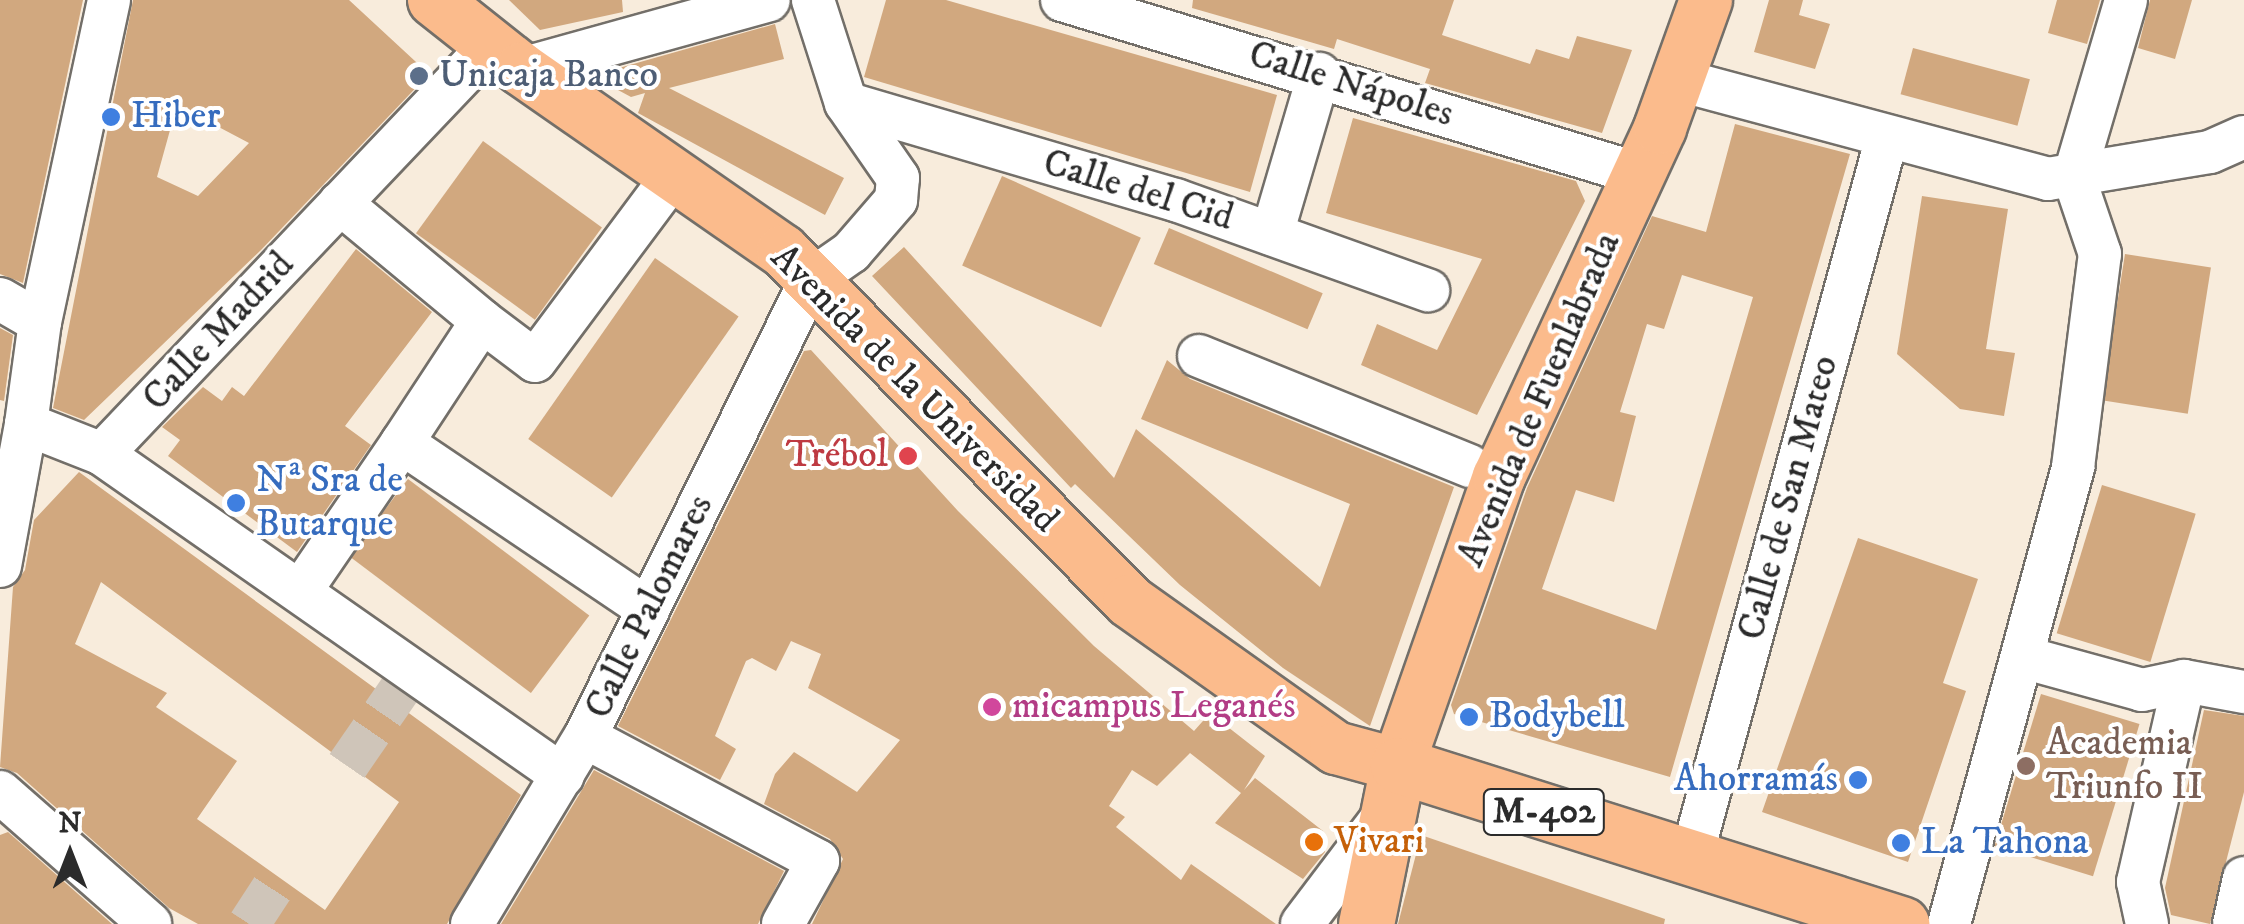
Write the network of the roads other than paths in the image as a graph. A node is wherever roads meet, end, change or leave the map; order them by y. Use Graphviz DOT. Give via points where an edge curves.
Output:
graph roads {
  1 [pos="109,0"];
  2 [pos="769,0"];
  3 [pos="813,0"];
  4 [pos="1062,0"];
  5 [pos="1706,0"];
  6 [pos="2126,0"];
  7 [pos="473,26"];
  8 [pos="1319,74"];
  9 [pos="1679,80"];
  10 [pos="846,103"];
  11 [pos="1887,137"];
  12 [pos="2244,137"];
  13 [pos="1639,174"];
  14 [pos="672,177"];
  15 [pos="2074,177"];
  16 [pos="340,203"];
  17 [pos="1272,234"];
  18 [pos="811,280"];
  19 [pos="1428,290"];
  20 [pos="0,298"];
  21 [pos="482,321"];
  22 [pos="40,322"];
  23 [pos="1199,356"];
  24 [pos="26,424"];
  25 [pos="402,443"];
  26 [pos="102,454"];
  27 [pos="1470,466"];
  28 [pos="0,566"];
  29 [pos="302,590"];
  30 [pos="648,609"];
  31 [pos="2026,658"];
  32 [pos="2184,680"];
  33 [pos="2244,692"];
  34 [pos="585,737"];
  35 [pos="563,776"];
  36 [pos="1394,787"];
  37 [pos="0,792"];
  38 [pos="1691,859"];
  39 [pos="2244,878"];
  40 [pos="1801,909"];
  41 [pos="150,924"];
  42 [pos="472,924"];
  43 [pos="784,924"];
  44 [pos="1302,924"];
  45 [pos="1366,924"];
  46 [pos="1902,924"];
  47 [pos="1948,924"];
  48 [pos="2146,924"];
  49 [pos="2234,924"];
  1 -- 22 [label="street"];
  2 -- 7 [label="street"];
  3 -- 10 [label="street"];
  4 -- 8 [label="street, Calle Nápoles"];
  5 -- 9 [label="main road, Avenida de Fuenlabrada"];
  6 -- 15 [label="street"];
  7 -- 14 [label="main road, Avenida de la Universidad"];
  7 -- 16 [label="street, Calle Madrid"];
  8 -- 13 [label="street, Calle Nápoles"];
  8 -- 17 [label="street"];
  9 -- 11 [label="street"];
  9 -- 13 [label="main road, Avenida de Fuenlabrada"];
  10 -- 17 [label="street, Calle del Cid"];
  10 -- 18 [label="street" via="898,178 896,200 852,252"];
  11 -- 15 [label="street" via="2048,179"];
  11 -- 38 [label="street, Calle de San Mateo"];
  12 -- 15 [label="street" via="2210,152"];
  13 -- 36 [label="main road, Avenida de Fuenlabrada" via="1499,476"];
  14 -- 18 [label="main road, Avenida de la Universidad" via="782,251"];
  14 -- 21 [label="street" via="535,361"];
  15 -- 31 [label="street" via="2100,254 2074,467"];
  16 -- 21 [label="street"];
  16 -- 26 [label="street, Calle Madrid"];
  17 -- 19 [label="street, Calle del Cid"];
  18 -- 30 [label="street, Calle Palomares"];
  18 -- 36 [label="main road, Avenida de la Universidad" via="1128,601"];
  20 -- 22 [label="street"];
  21 -- 25 [label="street"];
  22 -- 24 [label="street"];
  23 -- 27 [label="street"];
  24 -- 26 [label="street"];
  24 -- 28 [label="street"];
  25 -- 29 [label="street"];
  25 -- 30 [label="street"];
  26 -- 29 [label="street"];
  29 -- 35 [label="street"];
  30 -- 34 [label="street, Calle Palomares"];
  31 -- 32 [label="street" via="2142,690"];
  31 -- 47 [label="street"];
  32 -- 33 [label="street"];
  32 -- 48 [label="street" via="2138,882"];
  34 -- 35 [label="street, Calle Palomares"];
  34 -- 43 [label="street" via="818,861"];
  35 -- 42 [label="street, Calle Palomares"];
  36 -- 38 [label="highway, M-402"];
  36 -- 44 [label="street"];
  36 -- 45 [label="highway, Avenida de Fuenlabrada"];
  37 -- 41 [label="street"];
  38 -- 40 [label="highway, M-402"];
  39 -- 49 [label="street"];
  40 -- 46 [label="highway, M-402"];
}
